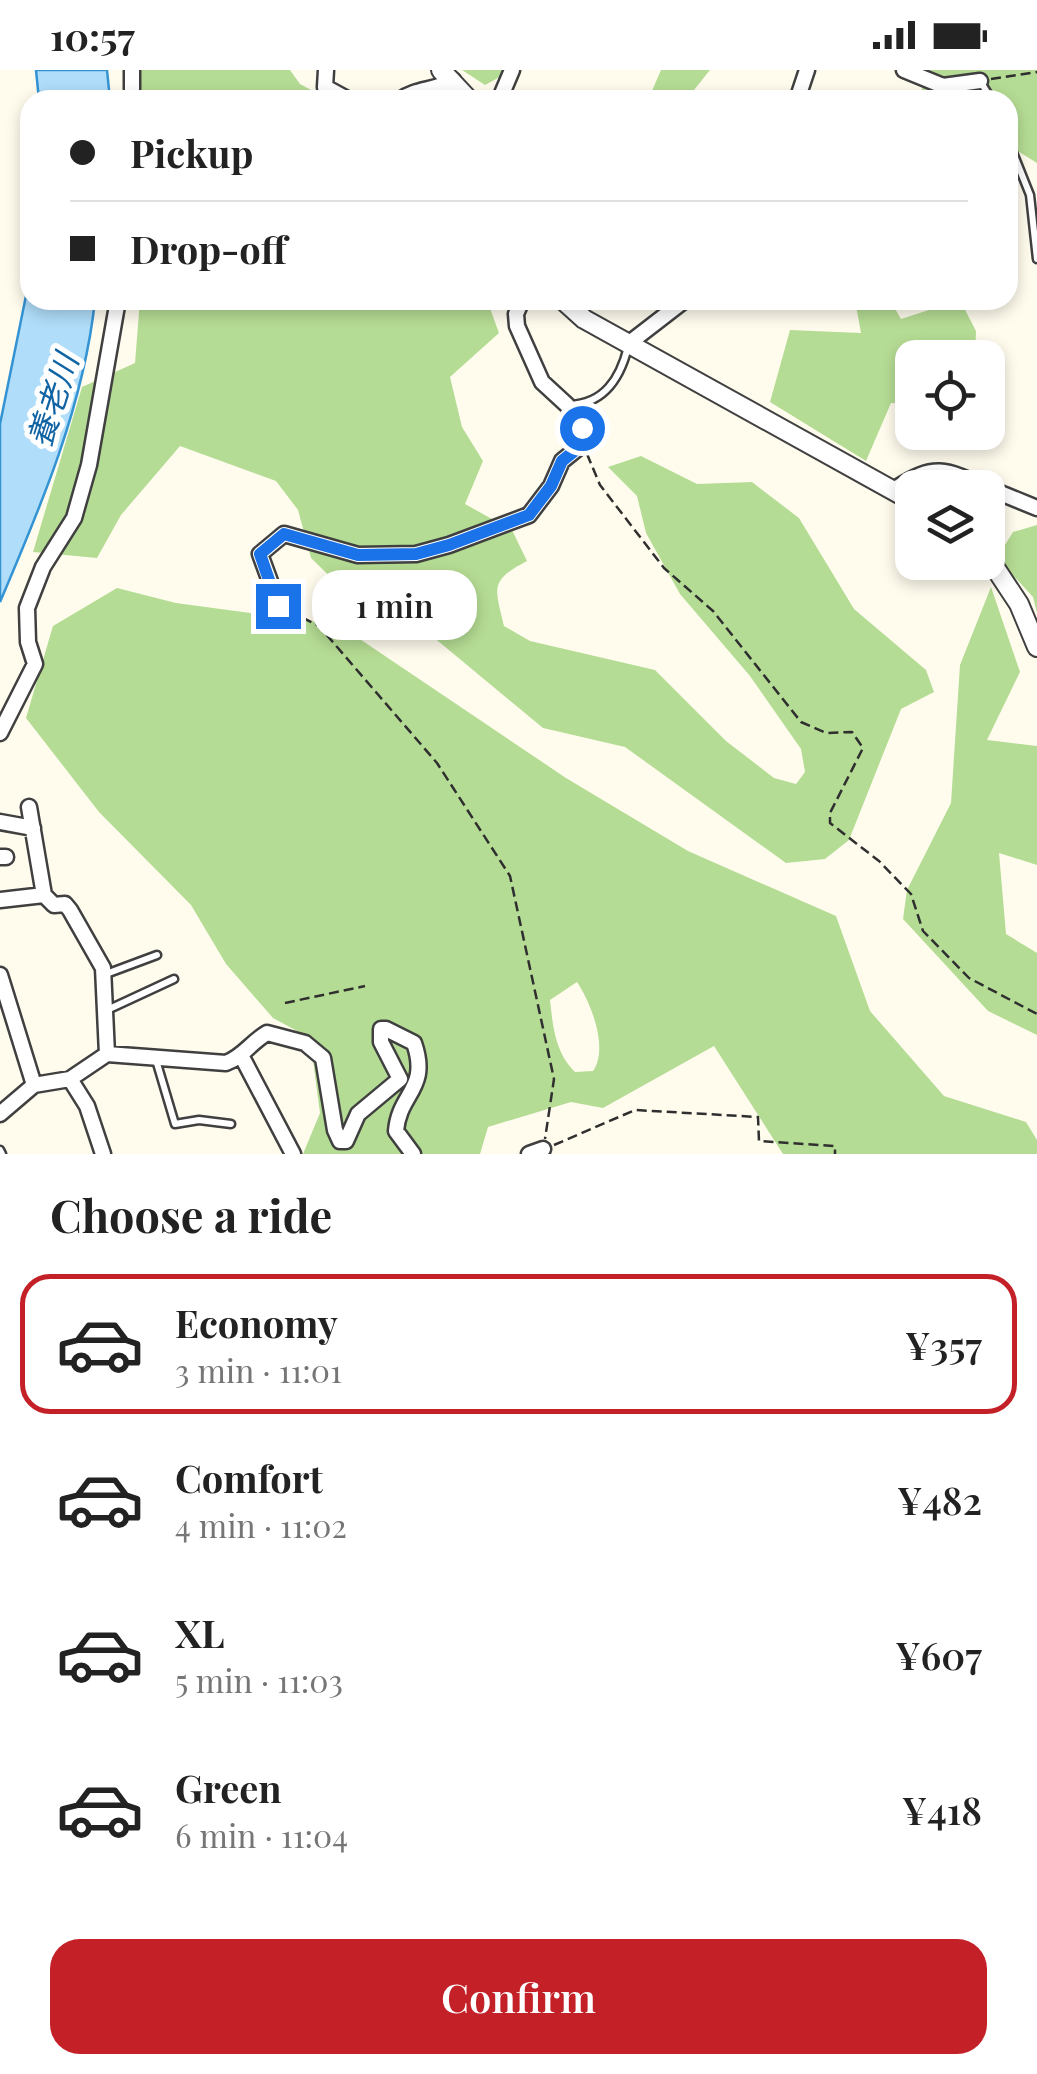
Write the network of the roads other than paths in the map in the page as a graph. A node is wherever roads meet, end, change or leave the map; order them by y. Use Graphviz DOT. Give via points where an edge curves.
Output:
graph roads {
  1 [pos="904,70"];
  2 [pos="980,81"];
  3 [pos="986,90"];
  4 [pos="1018,165"];
  5 [pos="1037,259"];
  6 [pos="116,310"];
  7 [pos="518,310"];
  8 [pos="574,310"];
  9 [pos="672,310"];
  10 [pos="628,344"];
  11 [pos="567,405"];
  12 [pos="895,489"];
  13 [pos="1005,495"];
  14 [pos="1037,508"];
  15 [pos="1004,580"];
  16 [pos="278,606"];
  17 [pos="1037,647"];
  18 [pos="0,733"];
  19 [pos="29,808"];
  20 [pos="0,822"];
  21 [pos="32,828"];
  22 [pos="44,895"];
  23 [pos="0,900"];
  24 [pos="157,956"];
  25 [pos="105,975"];
  26 [pos="0,976"];
  27 [pos="174,979"];
  28 [pos="104,1011"];
  29 [pos="107,1054"];
  30 [pos="242,1057"];
  31 [pos="156,1060"];
  32 [pos="70,1079"];
  33 [pos="34,1084"];
  34 [pos="0,1114"];
  35 [pos="231,1124"];
  36 [pos="103,1154"];
  37 [pos="293,1154"];
  38 [pos="414,1154"];
  1 -- 2 [label="street" via="943,86"];
  2 -- 3 [label="lane"];
  4 -- 5 [label="lane" via="1030,195"];
  6 -- 18 [label="street" via="74,518 42,567 28,608 35,664"];
  7 -- 11 [label="street" via="517,326 542,382"];
  8 -- 10 [label="street"];
  9 -- 10 [label="street"];
  10 -- 11 [label="lane" via="621,376 589,404"];
  10 -- 12 [label="street"];
  11 -- 16 [label="street" via="582,428 583,444 562,461 529,515 416,554 358,555 284,534 260,554"];
  13 -- 14 [label="street"];
  15 -- 17 [label="street"];
  19 -- 21 [label="street"];
  20 -- 21 [label="street"];
  21 -- 22 [label="street"];
  22 -- 23 [label="street"];
  22 -- 25 [label="street" via="70,910"];
  24 -- 25 [label="lane"];
  25 -- 28 [label="street"];
  26 -- 33 [label="street"];
  27 -- 28 [label="lane"];
  28 -- 29 [label="street"];
  29 -- 31 [label="street"];
  29 -- 32 [label="street"];
  30 -- 31 [label="street" via="226,1064"];
  30 -- 37 [label="street"];
  30 -- 38 [label="street" via="266,1033 305,1043 323,1058 335,1130 346,1142 358,1114 400,1079 380,1042 381,1029 399,1034 414,1044 419,1058 420,1077 398,1114 396,1131"];
  31 -- 35 [label="lane" via="175,1124"];
  32 -- 33 [label="street"];
  32 -- 36 [label="street"];
  33 -- 34 [label="street"];
}
